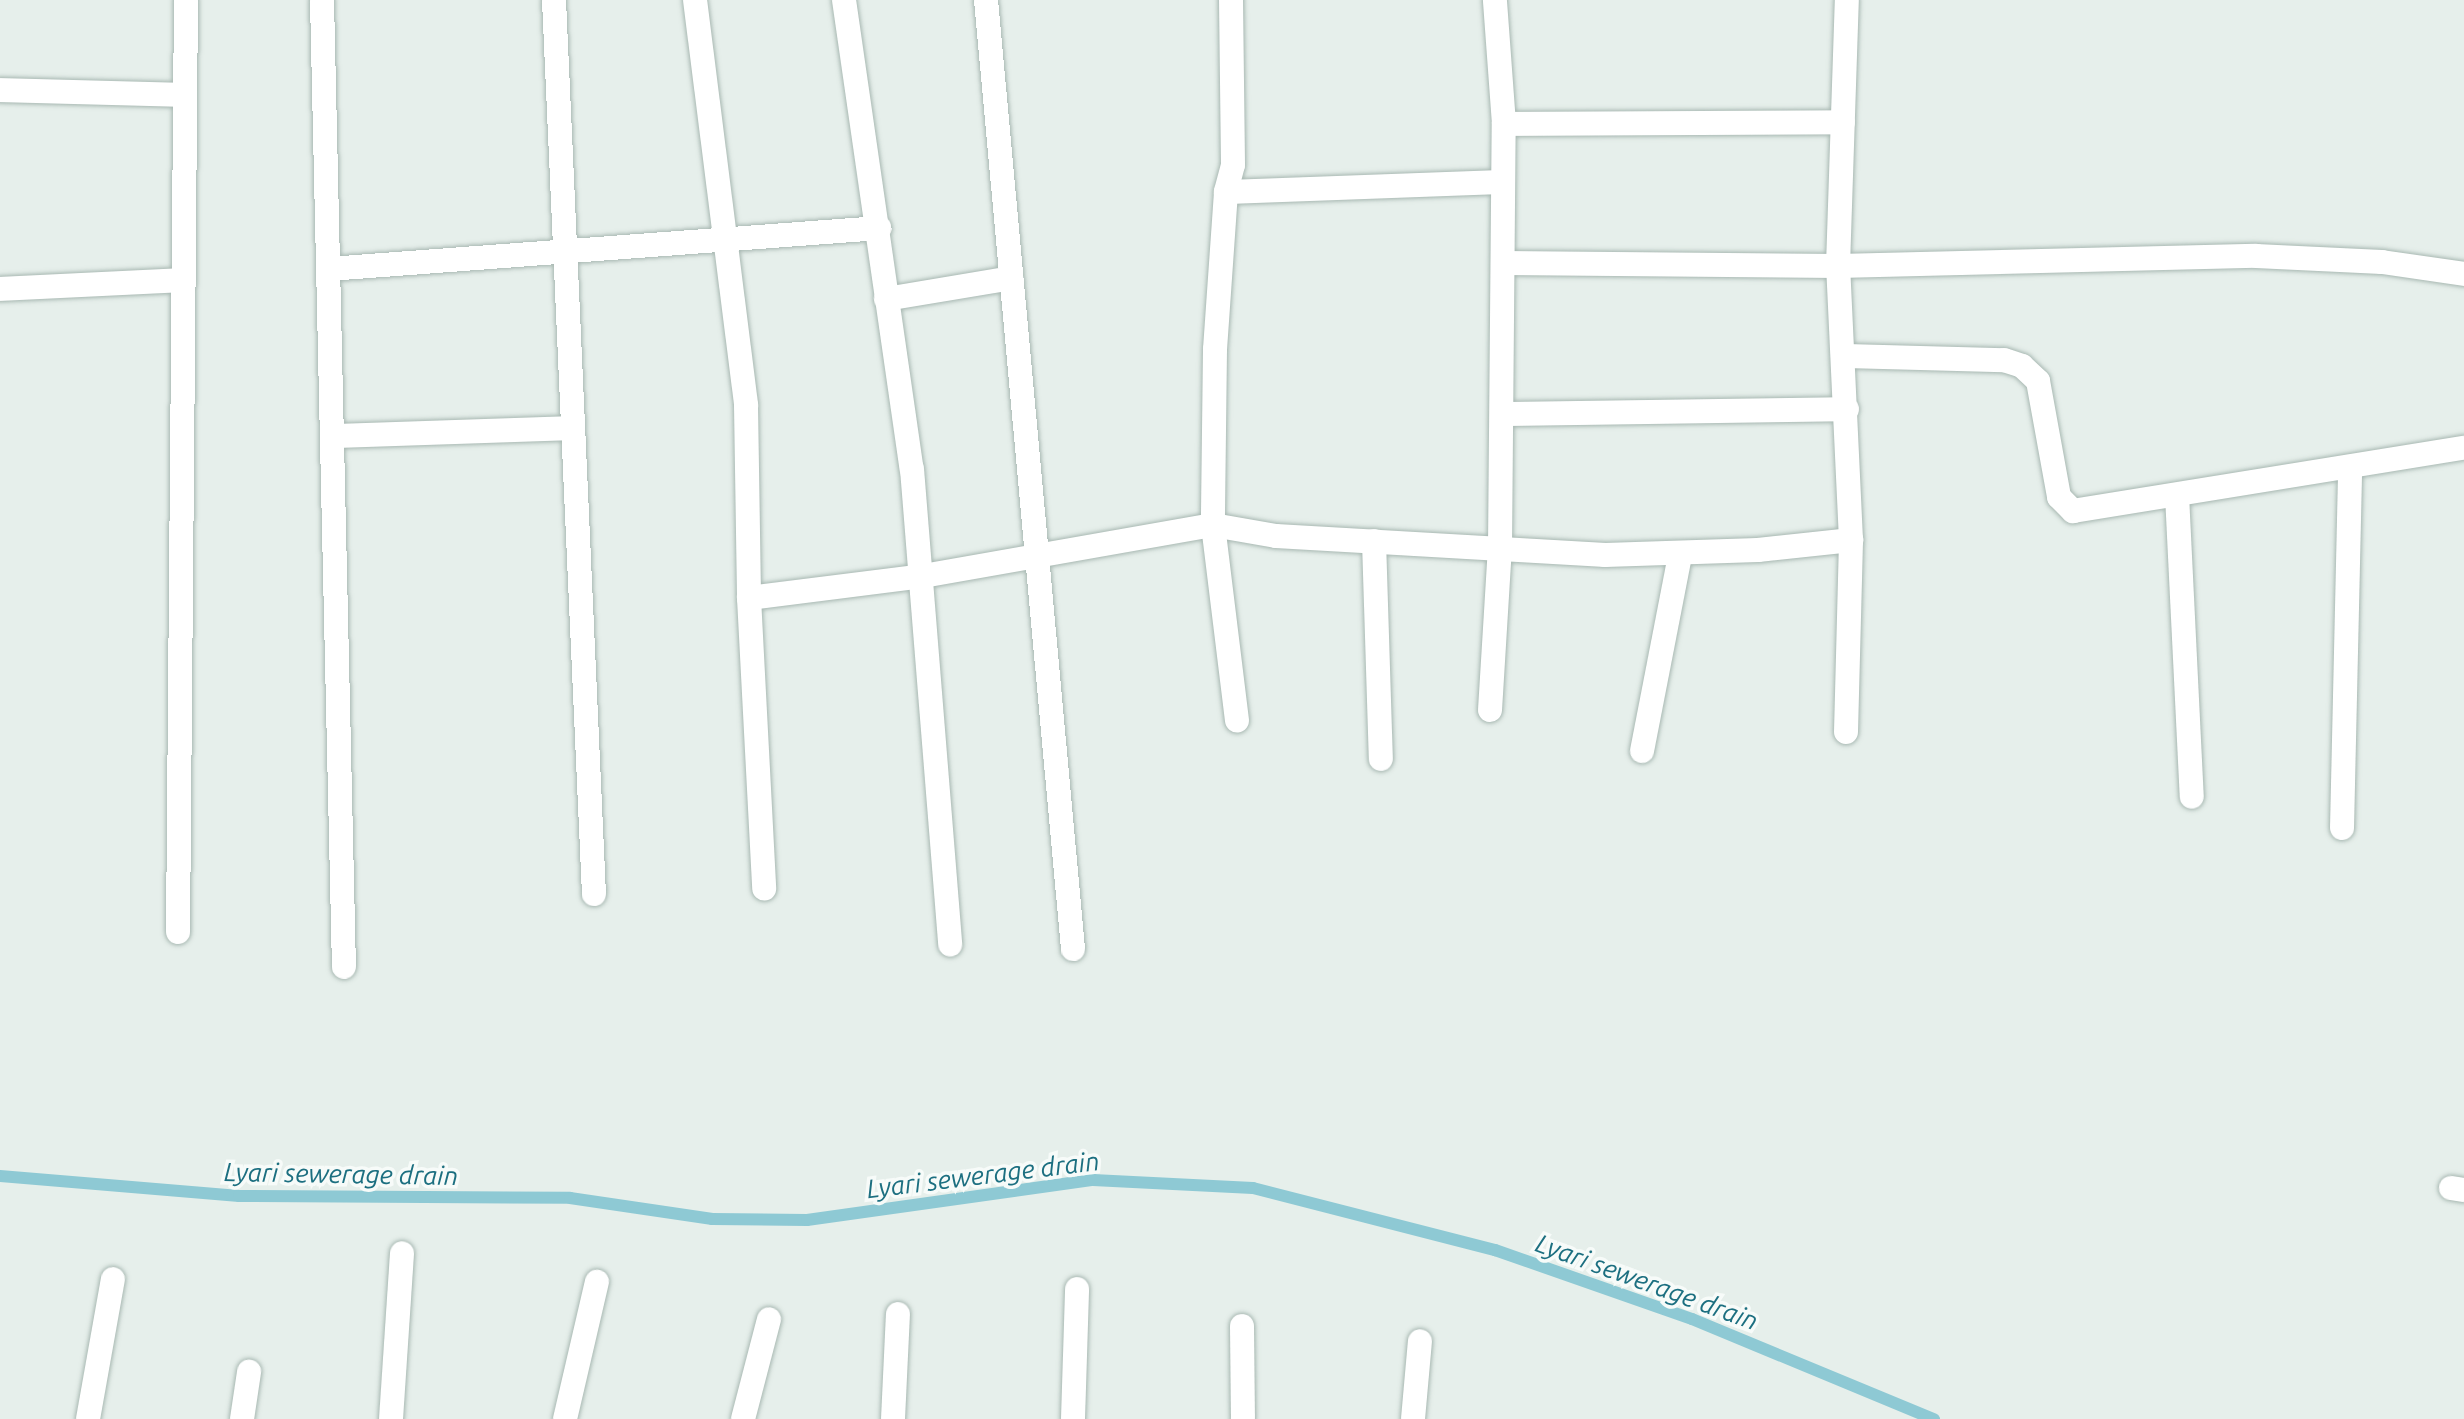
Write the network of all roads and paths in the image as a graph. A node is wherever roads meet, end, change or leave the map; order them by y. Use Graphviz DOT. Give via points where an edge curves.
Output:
graph roads {
  1 [pos="186,0"];
  2 [pos="322,0"];
  3 [pos="554,0"];
  4 [pos="695,0"];
  5 [pos="844,0"];
  6 [pos="986,0"];
  7 [pos="1231,0"];
  8 [pos="1495,0"];
  9 [pos="1847,0"];
  10 [pos="0,90"];
  11 [pos="185,95"];
  12 [pos="1843,122"];
  13 [pos="1504,124"];
  14 [pos="1503,182"];
  15 [pos="1226,192"];
  16 [pos="879,228"];
  17 [pos="722,240"];
  18 [pos="563,252"];
  19 [pos="1503,263"];
  20 [pos="1838,266"];
  21 [pos="329,269"];
  22 [pos="2464,274"];
  23 [pos="1011,278"];
  24 [pos="183,280"];
  25 [pos="0,289"];
  26 [pos="886,299"];
  27 [pos="1846,356"];
  28 [pos="1847,409"];
  29 [pos="1502,414"];
  30 [pos="570,428"];
  31 [pos="333,436"];
  32 [pos="2464,448"];
  33 [pos="2350,467"];
  34 [pos="2177,495"];
  35 [pos="1213,525"];
  36 [pos="1851,540"];
  37 [pos="1374,541"];
  38 [pos="1500,548"];
  39 [pos="1680,555"];
  40 [pos="1036,557"];
  41 [pos="923,576"];
  42 [pos="749,598"];
  43 [pos="1490,710"];
  44 [pos="1237,721"];
  45 [pos="1846,732"];
  46 [pos="1642,751"];
  47 [pos="1381,759"];
  48 [pos="2192,797"];
  49 [pos="2342,828"];
  50 [pos="764,889"];
  51 [pos="594,894"];
  52 [pos="178,932"];
  53 [pos="950,944"];
  54 [pos="1073,949"];
  55 [pos="344,967"];
  56 [pos="402,1253"];
  57 [pos="113,1279"];
  58 [pos="597,1282"];
  59 [pos="1077,1289"];
  60 [pos="898,1314"];
  61 [pos="769,1319"];
  62 [pos="1242,1326"];
  63 [pos="1420,1341"];
  64 [pos="249,1372"];
  65 [pos="88,1419"];
  66 [pos="242,1419"];
  67 [pos="391,1419"];
  68 [pos="565,1419"];
  69 [pos="743,1419"];
  70 [pos="893,1419"];
  71 [pos="1073,1419"];
  72 [pos="1243,1419"];
  73 [pos="1413,1419"];
  1 -- 11 [label="street"];
  2 -- 21 [label="street"];
  3 -- 18 [label="street"];
  4 -- 17 [label="street"];
  5 -- 16 [label="street"];
  6 -- 23 [label="street"];
  7 -- 15 [label="street" via="1233,165"];
  8 -- 13 [label="street"];
  9 -- 12 [label="street"];
  10 -- 11 [label="street"];
  11 -- 24 [label="street"];
  12 -- 13 [label="street"];
  12 -- 20 [label="street"];
  13 -- 14 [label="street"];
  14 -- 15 [label="street"];
  14 -- 19 [label="street"];
  15 -- 35 [label="street" via="1215,349"];
  16 -- 17 [label="street"];
  16 -- 26 [label="street"];
  17 -- 18 [label="street"];
  17 -- 42 [label="street" via="746,405"];
  18 -- 21 [label="street"];
  18 -- 30 [label="street"];
  19 -- 20 [label="street"];
  19 -- 29 [label="street"];
  20 -- 22 [label="street" via="2256,256 2382,262"];
  20 -- 27 [label="street"];
  21 -- 31 [label="street"];
  23 -- 26 [label="street"];
  23 -- 40 [label="street"];
  24 -- 25 [label="street"];
  24 -- 52 [label="street"];
  26 -- 41 [label="street"];
  27 -- 28 [label="street"];
  27 -- 34 [label="street" via="2004,360 2022,366 2038,381 2064,507 2073,511"];
  28 -- 29 [label="street"];
  28 -- 36 [label="street"];
  29 -- 38 [label="street"];
  30 -- 31 [label="street"];
  30 -- 51 [label="street"];
  31 -- 55 [label="street"];
  32 -- 33 [label="street"];
  33 -- 34 [label="street"];
  33 -- 49 [label="street"];
  34 -- 48 [label="street"];
  35 -- 37 [label="street" via="1276,536"];
  35 -- 40 [label="street"];
  35 -- 44 [label="street"];
  36 -- 39 [label="street"];
  36 -- 45 [label="street"];
  37 -- 38 [label="street"];
  37 -- 47 [label="street"];
  38 -- 39 [label="street"];
  38 -- 43 [label="street"];
  39 -- 46 [label="street"];
  40 -- 41 [label="street"];
  40 -- 54 [label="street"];
  41 -- 42 [label="street"];
  41 -- 53 [label="street"];
  42 -- 50 [label="street"];
  56 -- 67 [label="street"];
  57 -- 65 [label="street"];
  58 -- 68 [label="street"];
  59 -- 71 [label="street"];
  60 -- 70 [label="street"];
  61 -- 69 [label="street"];
  62 -- 72 [label="street"];
  63 -- 73 [label="street"];
  64 -- 66 [label="street"];
}
